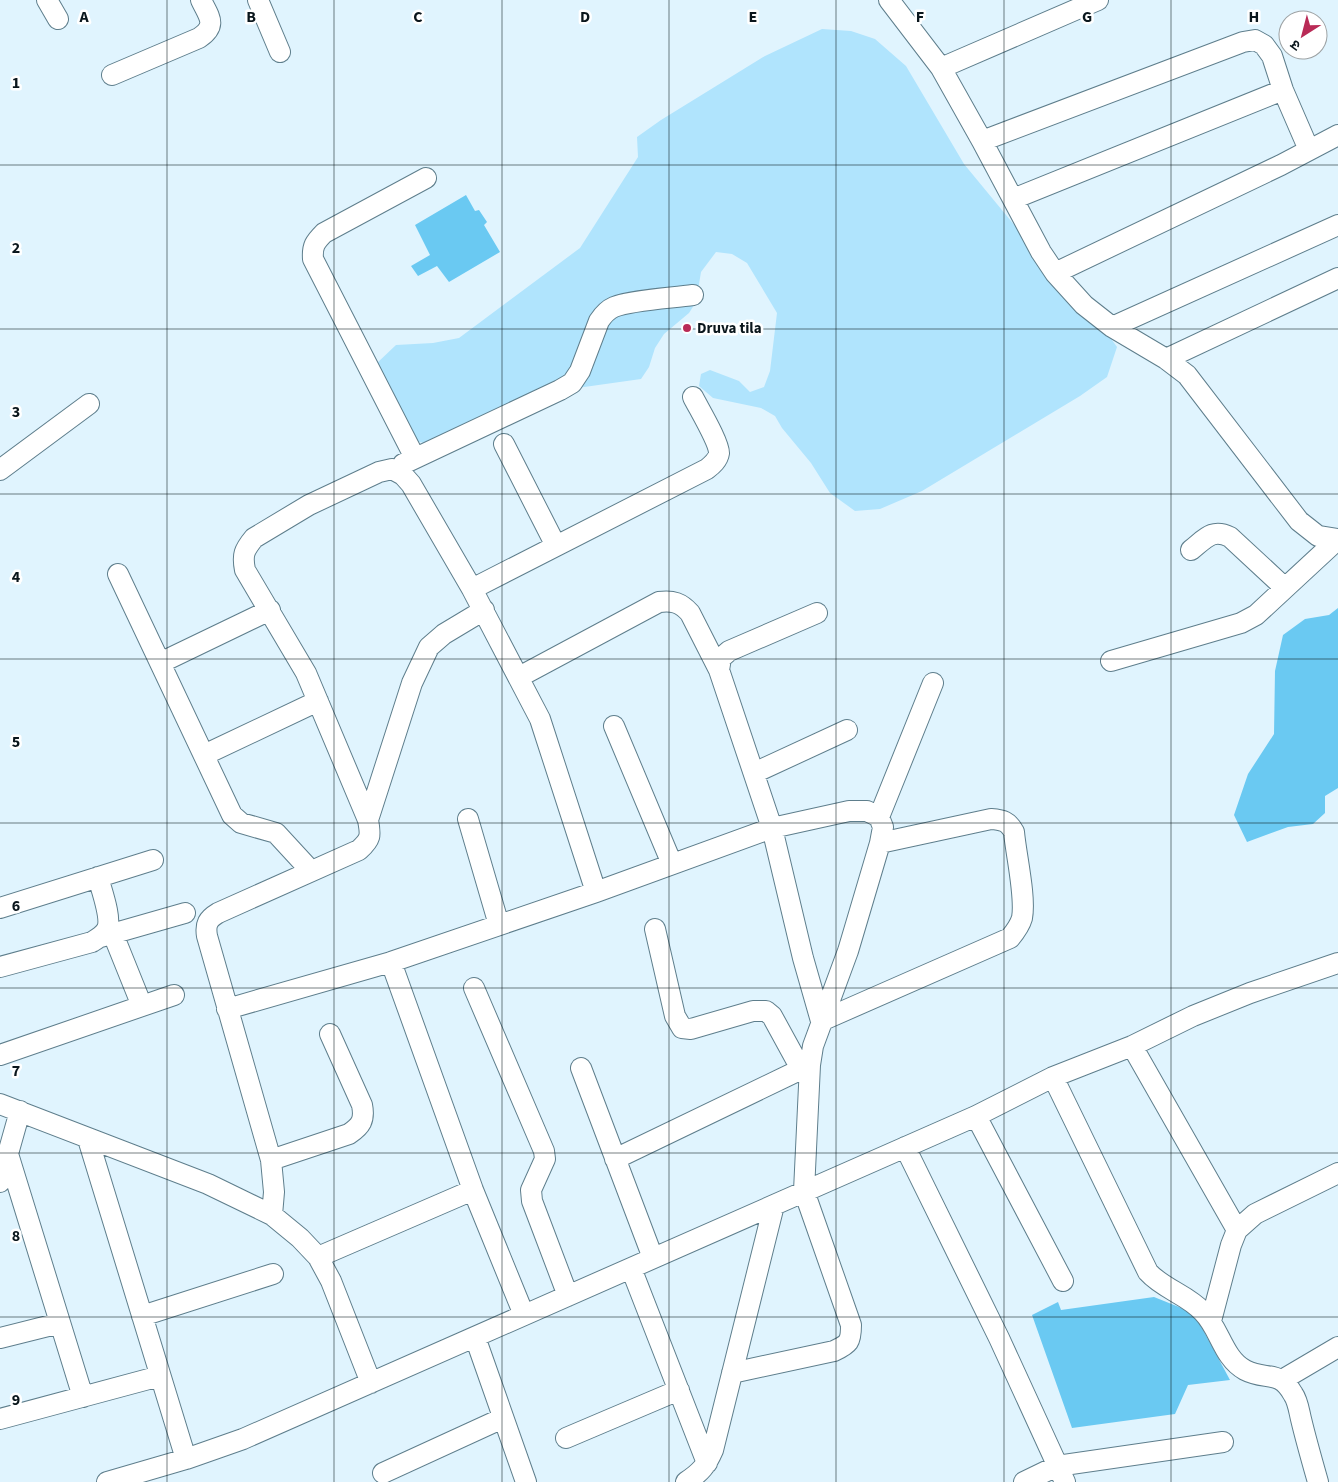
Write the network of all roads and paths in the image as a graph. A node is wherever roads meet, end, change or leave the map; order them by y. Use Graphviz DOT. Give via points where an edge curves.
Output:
graph roads {
  1 [pos="47,0"];
  2 [pos="201,0"];
  3 [pos="258,0"];
  4 [pos="890,0"];
  5 [pos="1097,0"];
  6 [pos="58,18"];
  7 [pos="280,52"];
  8 [pos="940,68"];
  9 [pos="112,75"];
  10 [pos="1283,90"];
  11 [pos="1338,135"];
  12 [pos="982,141"];
  13 [pos="1310,150"];
  14 [pos="426,178"];
  15 [pos="1013,199"];
  16 [pos="1338,226"];
  17 [pos="1055,273"];
  18 [pos="1338,278"];
  19 [pos="693,295"];
  20 [pos="1112,327"];
  21 [pos="1166,359"];
  22 [pos="693,397"];
  23 [pos="89,404"];
  24 [pos="504,444"];
  25 [pos="415,458"];
  26 [pos="392,469"];
  27 [pos="0,470"];
  28 [pos="1338,540"];
  29 [pos="556,546"];
  30 [pos="1192,550"];
  31 [pos="118,574"];
  32 [pos="1285,588"];
  33 [pos="472,589"];
  34 [pos="270,610"];
  35 [pos="484,610"];
  36 [pos="817,613"];
  37 [pos="1111,661"];
  38 [pos="160,663"];
  39 [pos="719,670"];
  40 [pos="519,677"];
  41 [pos="933,683"];
  42 [pos="318,701"];
  43 [pos="614,726"];
  44 [pos="847,730"];
  45 [pos="204,755"];
  46 [pos="754,773"];
  47 [pos="879,818"];
  48 [pos="468,819"];
  49 [pos="368,820"];
  50 [pos="772,828"];
  51 [pos="880,843"];
  52 [pos="154,860"];
  53 [pos="672,864"];
  54 [pos="311,872"];
  55 [pos="98,877"];
  56 [pos="596,892"];
  57 [pos="0,908"];
  58 [pos="185,912"];
  59 [pos="498,925"];
  60 [pos="654,929"];
  61 [pos="107,935"];
  62 [pos="391,962"];
  63 [pos="1338,962"];
  64 [pos="0,966"];
  65 [pos="474,988"];
  66 [pos="174,995"];
  67 [pos="142,1006"];
  68 [pos="227,1009"];
  69 [pos="822,1021"];
  70 [pos="330,1034"];
  71 [pos="1132,1046"];
  72 [pos="0,1054"];
  73 [pos="805,1067"];
  74 [pos="581,1068"];
  75 [pos="1053,1078"];
  76 [pos="0,1104"];
  77 [pos="20,1111"];
  78 [pos="976,1116"];
  79 [pos="88,1139"];
  80 [pos="905,1146"];
  81 [pos="8,1154"];
  82 [pos="615,1159"];
  83 [pos="271,1160"];
  84 [pos="1338,1173"];
  85 [pos="0,1182"];
  86 [pos="473,1190"];
  87 [pos="804,1191"];
  88 [pos="774,1205"];
  89 [pos="272,1216"];
  90 [pos="1237,1230"];
  91 [pos="318,1257"];
  92 [pos="653,1258"];
  93 [pos="631,1268"];
  94 [pos="273,1274"];
  95 [pos="1063,1281"];
  96 [pos="568,1296"];
  97 [pos="524,1315"];
  98 [pos="142,1316"];
  99 [pos="1211,1321"];
  100 [pos="60,1323"];
  101 [pos="475,1337"];
  102 [pos="0,1338"];
  103 [pos="1338,1347"];
  104 [pos="732,1373"];
  105 [pos="160,1376"];
  106 [pos="1282,1380"];
  107 [pos="371,1383"];
  108 [pos="679,1390"];
  109 [pos="83,1397"];
  110 [pos="503,1418"];
  111 [pos="0,1419"];
  112 [pos="566,1438"];
  113 [pos="1223,1442"];
  114 [pos="186,1459"];
  115 [pos="708,1463"];
  116 [pos="383,1473"];
  117 [pos="1061,1474"];
  118 [pos="107,1482"];
  119 [pos="526,1482"];
  120 [pos="686,1482"];
  121 [pos="1024,1482"];
  122 [pos="1318,1482"];
  1 -- 6 [label="street"];
  2 -- 9 [label="street" via="211,20 211,28 206,33"];
  3 -- 7 [label="street"];
  4 -- 8 [label="street"];
  5 -- 8 [label="street"];
  8 -- 12 [label="street"];
  10 -- 12 [label="street" via="1272,56 1264,45 1255,40 1242,42"];
  10 -- 13 [label="street"];
  10 -- 15 [label="street"];
  11 -- 13 [label="street"];
  12 -- 15 [label="street"];
  13 -- 17 [label="street"];
  14 -- 25 [label="street" via="324,232 312,248 313,259"];
  15 -- 17 [label="street"];
  16 -- 20 [label="street"];
  17 -- 20 [label="street" via="1084,305"];
  18 -- 21 [label="street"];
  19 -- 25 [label="street" via="614,307 599,321 580,371 572,383"];
  20 -- 21 [label="street"];
  21 -- 28 [label="street" via="1187,375 1299,521 1318,536"];
  22 -- 29 [label="street" via="716,444 719,454 715,462"];
  23 -- 27 [label="street"];
  24 -- 29 [label="street"];
  25 -- 26 [label="street"];
  26 -- 33 [label="street" via="411,484"];
  26 -- 34 [label="street" via="309,505 250,542 242,558 245,570"];
  28 -- 32 [label="street"];
  29 -- 33 [label="street"];
  30 -- 32 [label="street" via="1207,537 1222,533"];
  31 -- 38 [label="street"];
  32 -- 37 [label="street" via="1256,615 1241,623"];
  33 -- 35 [label="street"];
  34 -- 38 [label="street"];
  34 -- 42 [label="street"];
  35 -- 40 [label="street"];
  35 -- 49 [label="street" via="429,647 412,683"];
  36 -- 39 [label="street" via="729,651 721,658"];
  38 -- 45 [label="street"];
  39 -- 40 [label="street" via="690,613 677,602 668,601 659,602"];
  39 -- 46 [label="street"];
  40 -- 56 [label="street" via="540,719"];
  41 -- 47 [label="street"];
  42 -- 45 [label="street"];
  42 -- 49 [label="street"];
  43 -- 53 [label="street"];
  44 -- 46 [label="street"];
  45 -- 54 [label="street" via="232,815 241,823 276,833"];
  46 -- 50 [label="street"];
  47 -- 50 [label="street" via="867,811 849,810"];
  47 -- 51 [label="street" via="883,827"];
  48 -- 59 [label="street"];
  49 -- 54 [label="street" via="368,842 359,850"];
  50 -- 53 [label="street"];
  50 -- 69 [label="street"];
  51 -- 69 [label="street" via="839,977"];
  51 -- 69 [label="street" via="990,819 1009,823 1014,832 1022,919 1010,938"];
  52 -- 55 [label="street"];
  53 -- 56 [label="street"];
  54 -- 68 [label="street" via="209,918 207,936"];
  55 -- 57 [label="street"];
  55 -- 61 [label="street" via="109,920"];
  56 -- 59 [label="street"];
  58 -- 61 [label="street"];
  59 -- 62 [label="street"];
  60 -- 73 [label="street" via="674,1016 682,1028 691,1029 753,1011 766,1011"];
  61 -- 64 [label="street" via="92,942"];
  61 -- 67 [label="street"];
  62 -- 68 [label="street"];
  62 -- 86 [label="street"];
  63 -- 71 [label="street" via="1193,1016"];
  65 -- 96 [label="street" via="544,1151 545,1159 531,1190 532,1201"];
  66 -- 67 [label="street"];
  67 -- 72 [label="street"];
  68 -- 83 [label="street"];
  69 -- 73 [label="street"];
  70 -- 83 [label="street" via="362,1105 362,1122 350,1134"];
  71 -- 75 [label="street"];
  71 -- 90 [label="street"];
  73 -- 82 [label="street"];
  73 -- 87 [label="street"];
  74 -- 82 [label="street"];
  75 -- 78 [label="street"];
  75 -- 99 [label="street" via="1148,1272 1203,1311"];
  76 -- 77 [label="street"];
  77 -- 79 [label="street"];
  77 -- 81 [label="street"];
  78 -- 80 [label="street"];
  78 -- 95 [label="street"];
  79 -- 89 [label="street" via="208,1184"];
  79 -- 98 [label="street"];
  80 -- 87 [label="street"];
  80 -- 117 [label="street"];
  81 -- 85 [label="street"];
  81 -- 100 [label="street"];
  82 -- 92 [label="street"];
  83 -- 89 [label="street"];
  84 -- 90 [label="street" via="1255,1214"];
  86 -- 91 [label="street"];
  86 -- 97 [label="street"];
  87 -- 88 [label="street"];
  87 -- 104 [label="street" via="851,1325 851,1338 845,1346 834,1351"];
  88 -- 92 [label="street"];
  88 -- 104 [label="street"];
  89 -- 91 [label="street"];
  90 -- 99 [label="street"];
  91 -- 107 [label="street" via="331,1281"];
  92 -- 93 [label="street"];
  93 -- 96 [label="street"];
  93 -- 108 [label="street"];
  94 -- 98 [label="street"];
  96 -- 97 [label="street"];
  97 -- 101 [label="street"];
  98 -- 105 [label="street"];
  99 -- 106 [label="street" via="1236,1364 1257,1375"];
  100 -- 102 [label="street"];
  100 -- 109 [label="street"];
  101 -- 107 [label="street"];
  101 -- 110 [label="street"];
  103 -- 106 [label="street"];
  104 -- 115 [label="street"];
  105 -- 109 [label="street"];
  105 -- 114 [label="street"];
  106 -- 122 [label="street" via="1294,1395"];
  107 -- 114 [label="street" via="243,1439"];
  108 -- 112 [label="street"];
  108 -- 115 [label="street"];
  109 -- 111 [label="street"];
  110 -- 116 [label="street"];
  110 -- 119 [label="street"];
  113 -- 117 [label="street"];
  114 -- 118 [label="street"];
  115 -- 120 [label="street"];
  117 -- 121 [label="street"];
}
